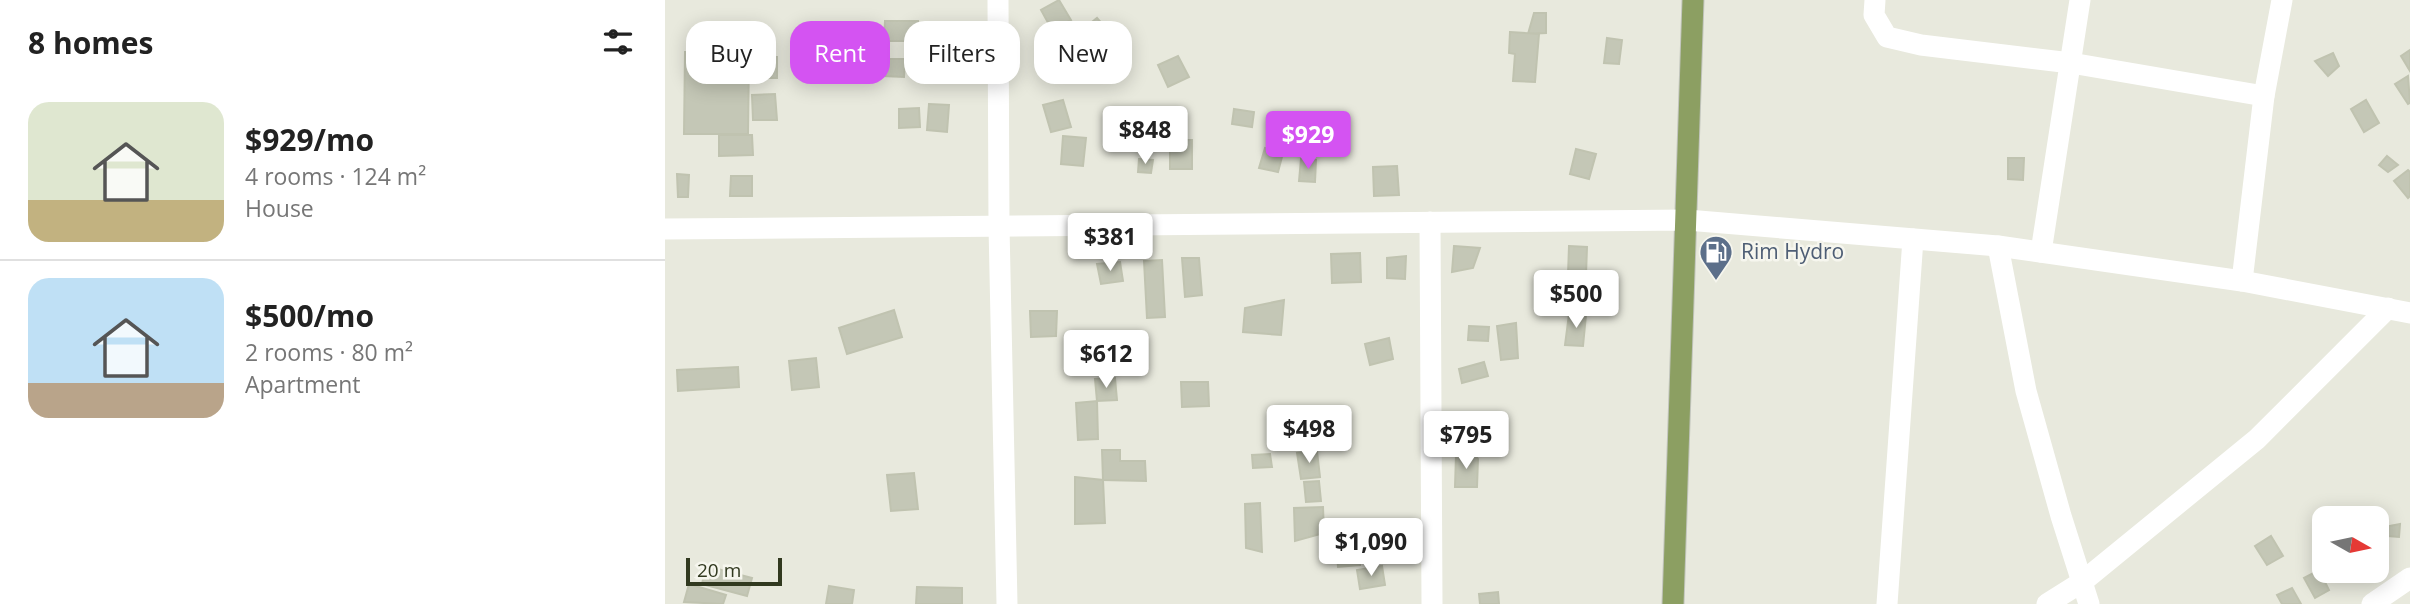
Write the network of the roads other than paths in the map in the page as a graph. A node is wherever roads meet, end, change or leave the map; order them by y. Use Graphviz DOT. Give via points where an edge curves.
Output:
graph roads {
  1 [pos="998,0"];
  2 [pos="1693,0"];
  3 [pos="1875,0"];
  4 [pos="2080,0"];
  5 [pos="2282,0"];
  6 [pos="2071,63"];
  7 [pos="2264,96"];
  8 [pos="1687,220"];
  9 [pos="1430,222"];
  10 [pos="999,226"];
  11 [pos="665,229"];
  12 [pos="1913,239"];
  13 [pos="1998,246"];
  14 [pos="2041,252"];
  15 [pos="2242,281"];
  16 [pos="2388,308"];
  17 [pos="2410,313"];
  18 [pos="2410,578"];
  19 [pos="2082,582"];
  20 [pos="1007,604"];
  21 [pos="1432,604"];
  22 [pos="1673,604"];
  23 [pos="1887,604"];
  24 [pos="2047,604"];
  25 [pos="2089,604"];
  26 [pos="2372,604"];
  1 -- 10 [label="street"];
  2 -- 8 [label="main road"];
  3 -- 6 [label="street" via="1874,15 1887,37"];
  4 -- 6 [label="street"];
  5 -- 7 [label="street"];
  6 -- 7 [label="street"];
  6 -- 14 [label="street"];
  7 -- 15 [label="street"];
  8 -- 9 [label="street"];
  8 -- 12 [label="street"];
  8 -- 22 [label="main road"];
  9 -- 10 [label="street"];
  9 -- 21 [label="street"];
  10 -- 11 [label="street"];
  10 -- 20 [label="street"];
  12 -- 13 [label="street"];
  12 -- 23 [label="street"];
  13 -- 14 [label="street"];
  13 -- 19 [label="street" via="2026,391"];
  14 -- 15 [label="street"];
  15 -- 16 [label="street"];
  16 -- 17 [label="street"];
  16 -- 19 [label="street" via="2257,439"];
  18 -- 26 [label="street"];
  19 -- 24 [label="street"];
  19 -- 25 [label="street"];
}
